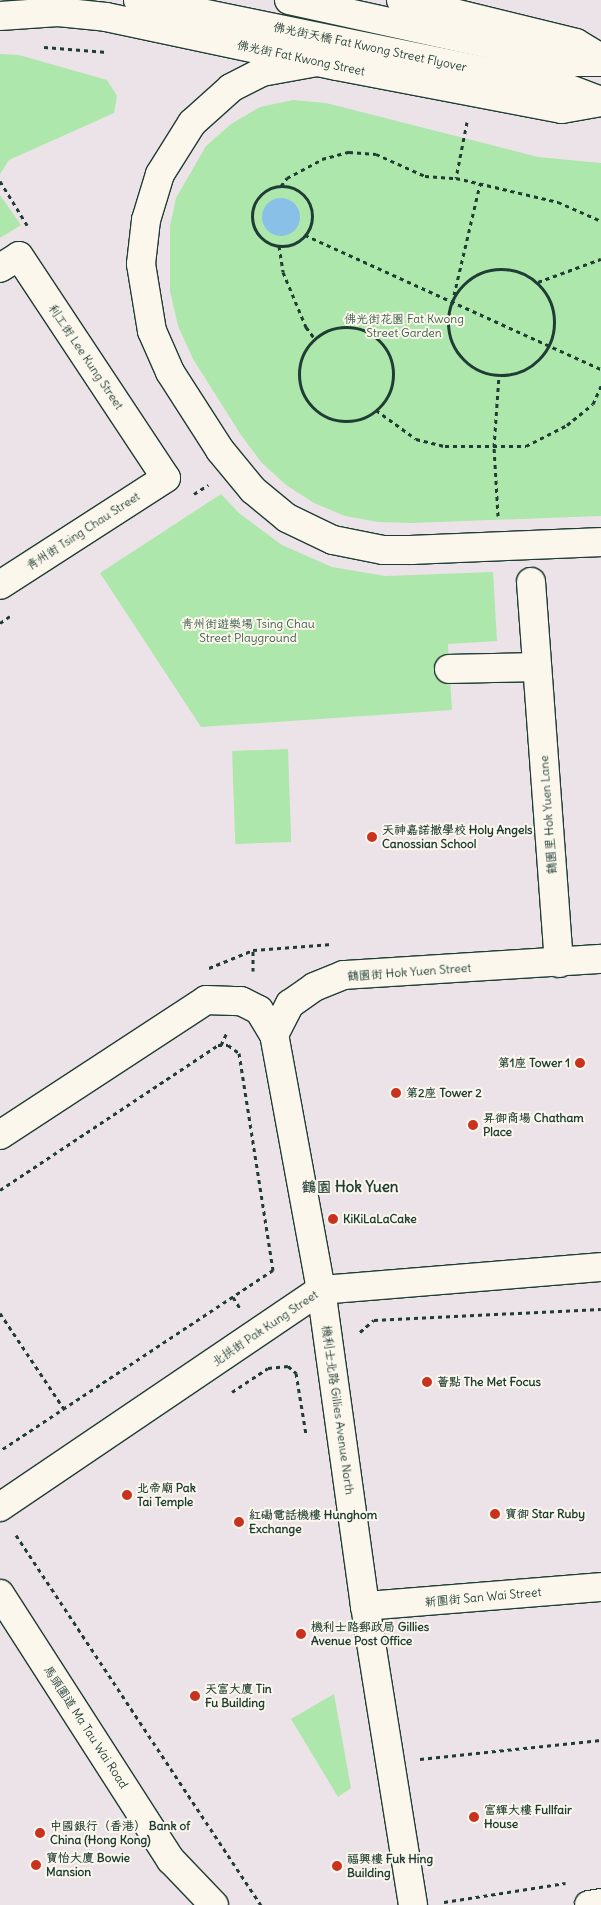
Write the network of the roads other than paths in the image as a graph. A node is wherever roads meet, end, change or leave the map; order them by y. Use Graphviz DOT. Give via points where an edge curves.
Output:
graph roads {
  1 [pos="138,0"];
  2 [pos="289,0"];
  3 [pos="401,0"];
  4 [pos="0,16"];
  5 [pos="601,58"];
  6 [pos="318,62"];
  7 [pos="601,62"];
  8 [pos="601,101"];
  9 [pos="0,268"];
  10 [pos="166,478"];
  11 [pos="601,542"];
  12 [pos="531,582"];
  13 [pos="0,585"];
  14 [pos="537,667"];
  15 [pos="449,669"];
  16 [pos="601,959"];
  17 [pos="559,962"];
  18 [pos="274,1035"];
  19 [pos="0,1135"];
  20 [pos="601,1267"];
  21 [pos="321,1290"];
  22 [pos="0,1507"];
  23 [pos="601,1587"];
  24 [pos="0,1594"];
  25 [pos="365,1606"];
  26 [pos="171,1860"];
  27 [pos="425,1902"];
  28 [pos="601,1903"];
  29 [pos="186,1905"];
  30 [pos="214,1905"];
  31 [pos="589,1905"];
  1 -- 8 [label="street, 佛光街天橋 Fat Kwong Street Flyover" via="567,88"];
  2 -- 7 [label="street" via="571,62"];
  3 -- 5 [label="street" via="576,43"];
  4 -- 6 [label="street, 佛光街 Fat Kwong Street" via="58,12 106,17"];
  6 -- 8 [label="street, 佛光街 Fat Kwong Street" via="562,109"];
  6 -- 11 [label="street" via="262,72 231,88 192,123 160,174 146,220 141,264 152,331 170,372 236,471 268,504 317,534 383,550"];
  9 -- 10 [label="street, 利工街 Lee Kung Street" via="19,256"];
  10 -- 13 [label="street, 青州街 Tsing Chau Street"];
  12 -- 14 [label="street, 鶴園里 Hok Yuen Lane"];
  14 -- 15 [label="street"];
  14 -- 17 [label="street, 鶴園里 Hok Yuen Lane"];
  16 -- 17 [label="street, 鶴園街 Hok Yuen Street"];
  17 -- 18 [label="street, 鶴園街 Hok Yuen Street" via="344,975 314,987 290,1004"];
  18 -- 19 [label="street" via="259,1010 241,1001 206,1000"];
  18 -- 21 [label="street, 機利士北路 Gillies Avenue North"];
  20 -- 21 [label="street, 北拱街 Pak Kung Street"];
  21 -- 22 [label="street, 北拱街 Pak Kung Street"];
  21 -- 25 [label="street, 機利士北路 Gillies Avenue North"];
  23 -- 25 [label="street, 新圍街 San Wai Street"];
  24 -- 26 [label="street, 馬頭圍道 Ma Tau Wai Road"];
  25 -- 27 [label="street, 機利士北路 Gillies Avenue North"];
  26 -- 29 [label="street, 馬頭圍道 Ma Tau Wai Road"];
  26 -- 30 [label="street, 馬頭圍道 Ma Tau Wai Road"];
  28 -- 31 [label="street"];
}
